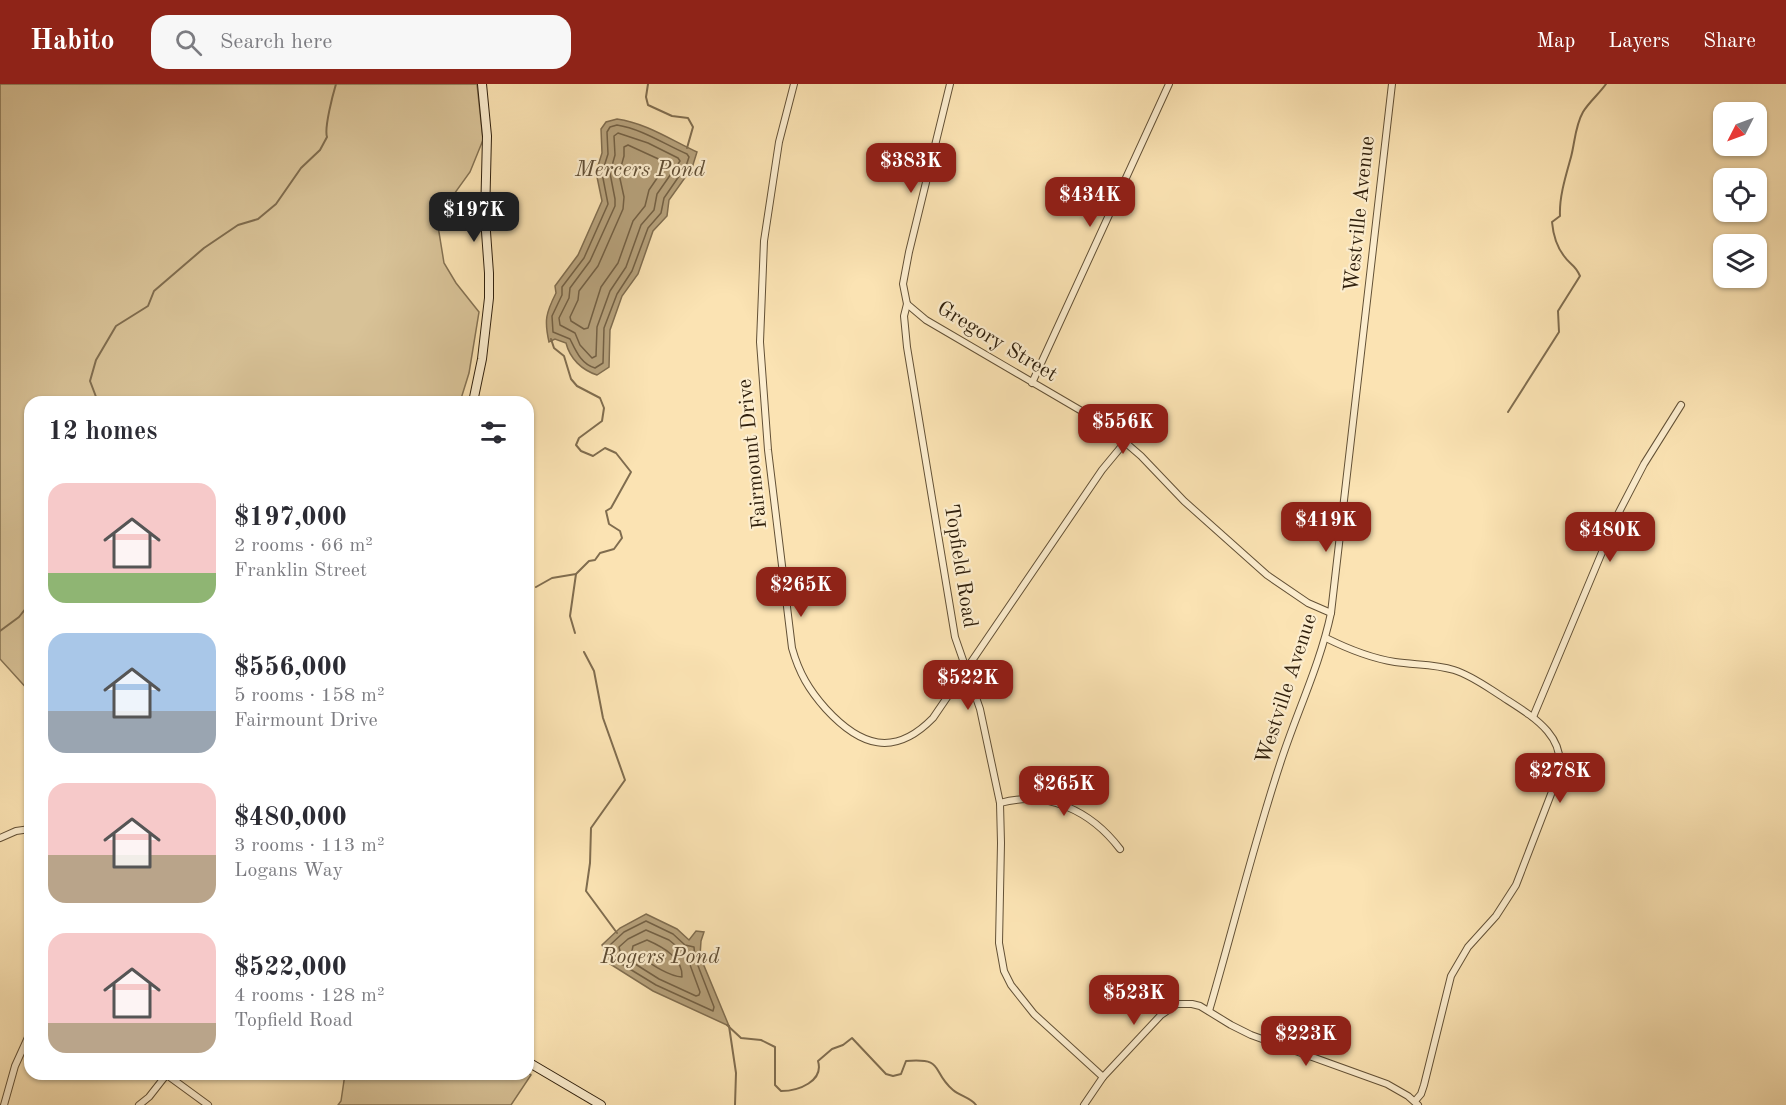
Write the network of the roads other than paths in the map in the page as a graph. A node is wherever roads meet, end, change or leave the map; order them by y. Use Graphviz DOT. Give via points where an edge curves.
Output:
graph roads {
  1 [pos="482,84"];
  2 [pos="794,84"];
  3 [pos="950,84"];
  4 [pos="1168,84"];
  5 [pos="1392,84"];
  6 [pos="907,304"];
  7 [pos="1032,383"];
  8 [pos="474,396"];
  9 [pos="1681,405"];
  10 [pos="1126,441"];
  11 [pos="1331,613"];
  12 [pos="1326,638"];
  13 [pos="966,668"];
  14 [pos="1533,717"];
  15 [pos="1000,803"];
  16 [pos="24,830"];
  17 [pos="0,838"];
  18 [pos="1120,849"];
  19 [pos="1209,1011"];
  20 [pos="24,1046"];
  21 [pos="534,1066"];
  22 [pos="1102,1077"];
  23 [pos="162,1080"];
  24 [pos="175,1080"];
  25 [pos="1417,1103"];
  26 [pos="4,1105"];
  27 [pos="139,1105"];
  28 [pos="208,1105"];
  29 [pos="601,1105"];
  30 [pos="1084,1105"];
  1 -- 8 [label="main road" via="488,136 485,218 489,298"];
  2 -- 13 [label="street, Fairmount Drive" via="779,142 764,242 760,342 768,450 796,664 808,687 836,719 860,738 880,744 903,739 923,728"];
  3 -- 6 [label="street, Gregory Street" via="909,252 903,284"];
  4 -- 7 [label="street"];
  5 -- 11 [label="street, Westville Avenue"];
  6 -- 7 [label="street, Gregory Street" via="926,320"];
  6 -- 13 [label="street, Topfield Road" via="907,347 955,637"];
  7 -- 10 [label="street, Gregory Street"];
  9 -- 14 [label="street" via="1618,514"];
  10 -- 11 [label="street, Gregory Street" via="1184,501 1267,575 1308,603"];
  10 -- 13 [label="street, Fairmount Drive"];
  11 -- 12 [label="street, Westville Avenue"];
  12 -- 14 [label="street" via="1376,659 1454,669"];
  12 -- 19 [label="street, Westville Avenue" via="1271,791"];
  13 -- 15 [label="street, Topfield Road" via="980,709"];
  14 -- 25 [label="street" via="1545,726 1556,743 1560,754 1558,776 1516,885 1496,916 1468,947 1451,976"];
  15 -- 18 [label="street" via="1026,798 1065,804 1094,821"];
  15 -- 22 [label="street, Topfield Road" via="999,943 1004,971 1034,1014"];
  16 -- 17 [label="street"];
  19 -- 22 [label="street" via="1192,1004 1170,1008"];
  19 -- 25 [label="street" via="1251,1035 1387,1084"];
  20 -- 26 [label="street"];
  21 -- 29 [label="main road"];
  22 -- 30 [label="street"];
  23 -- 27 [label="street"];
  24 -- 28 [label="street"];
}
